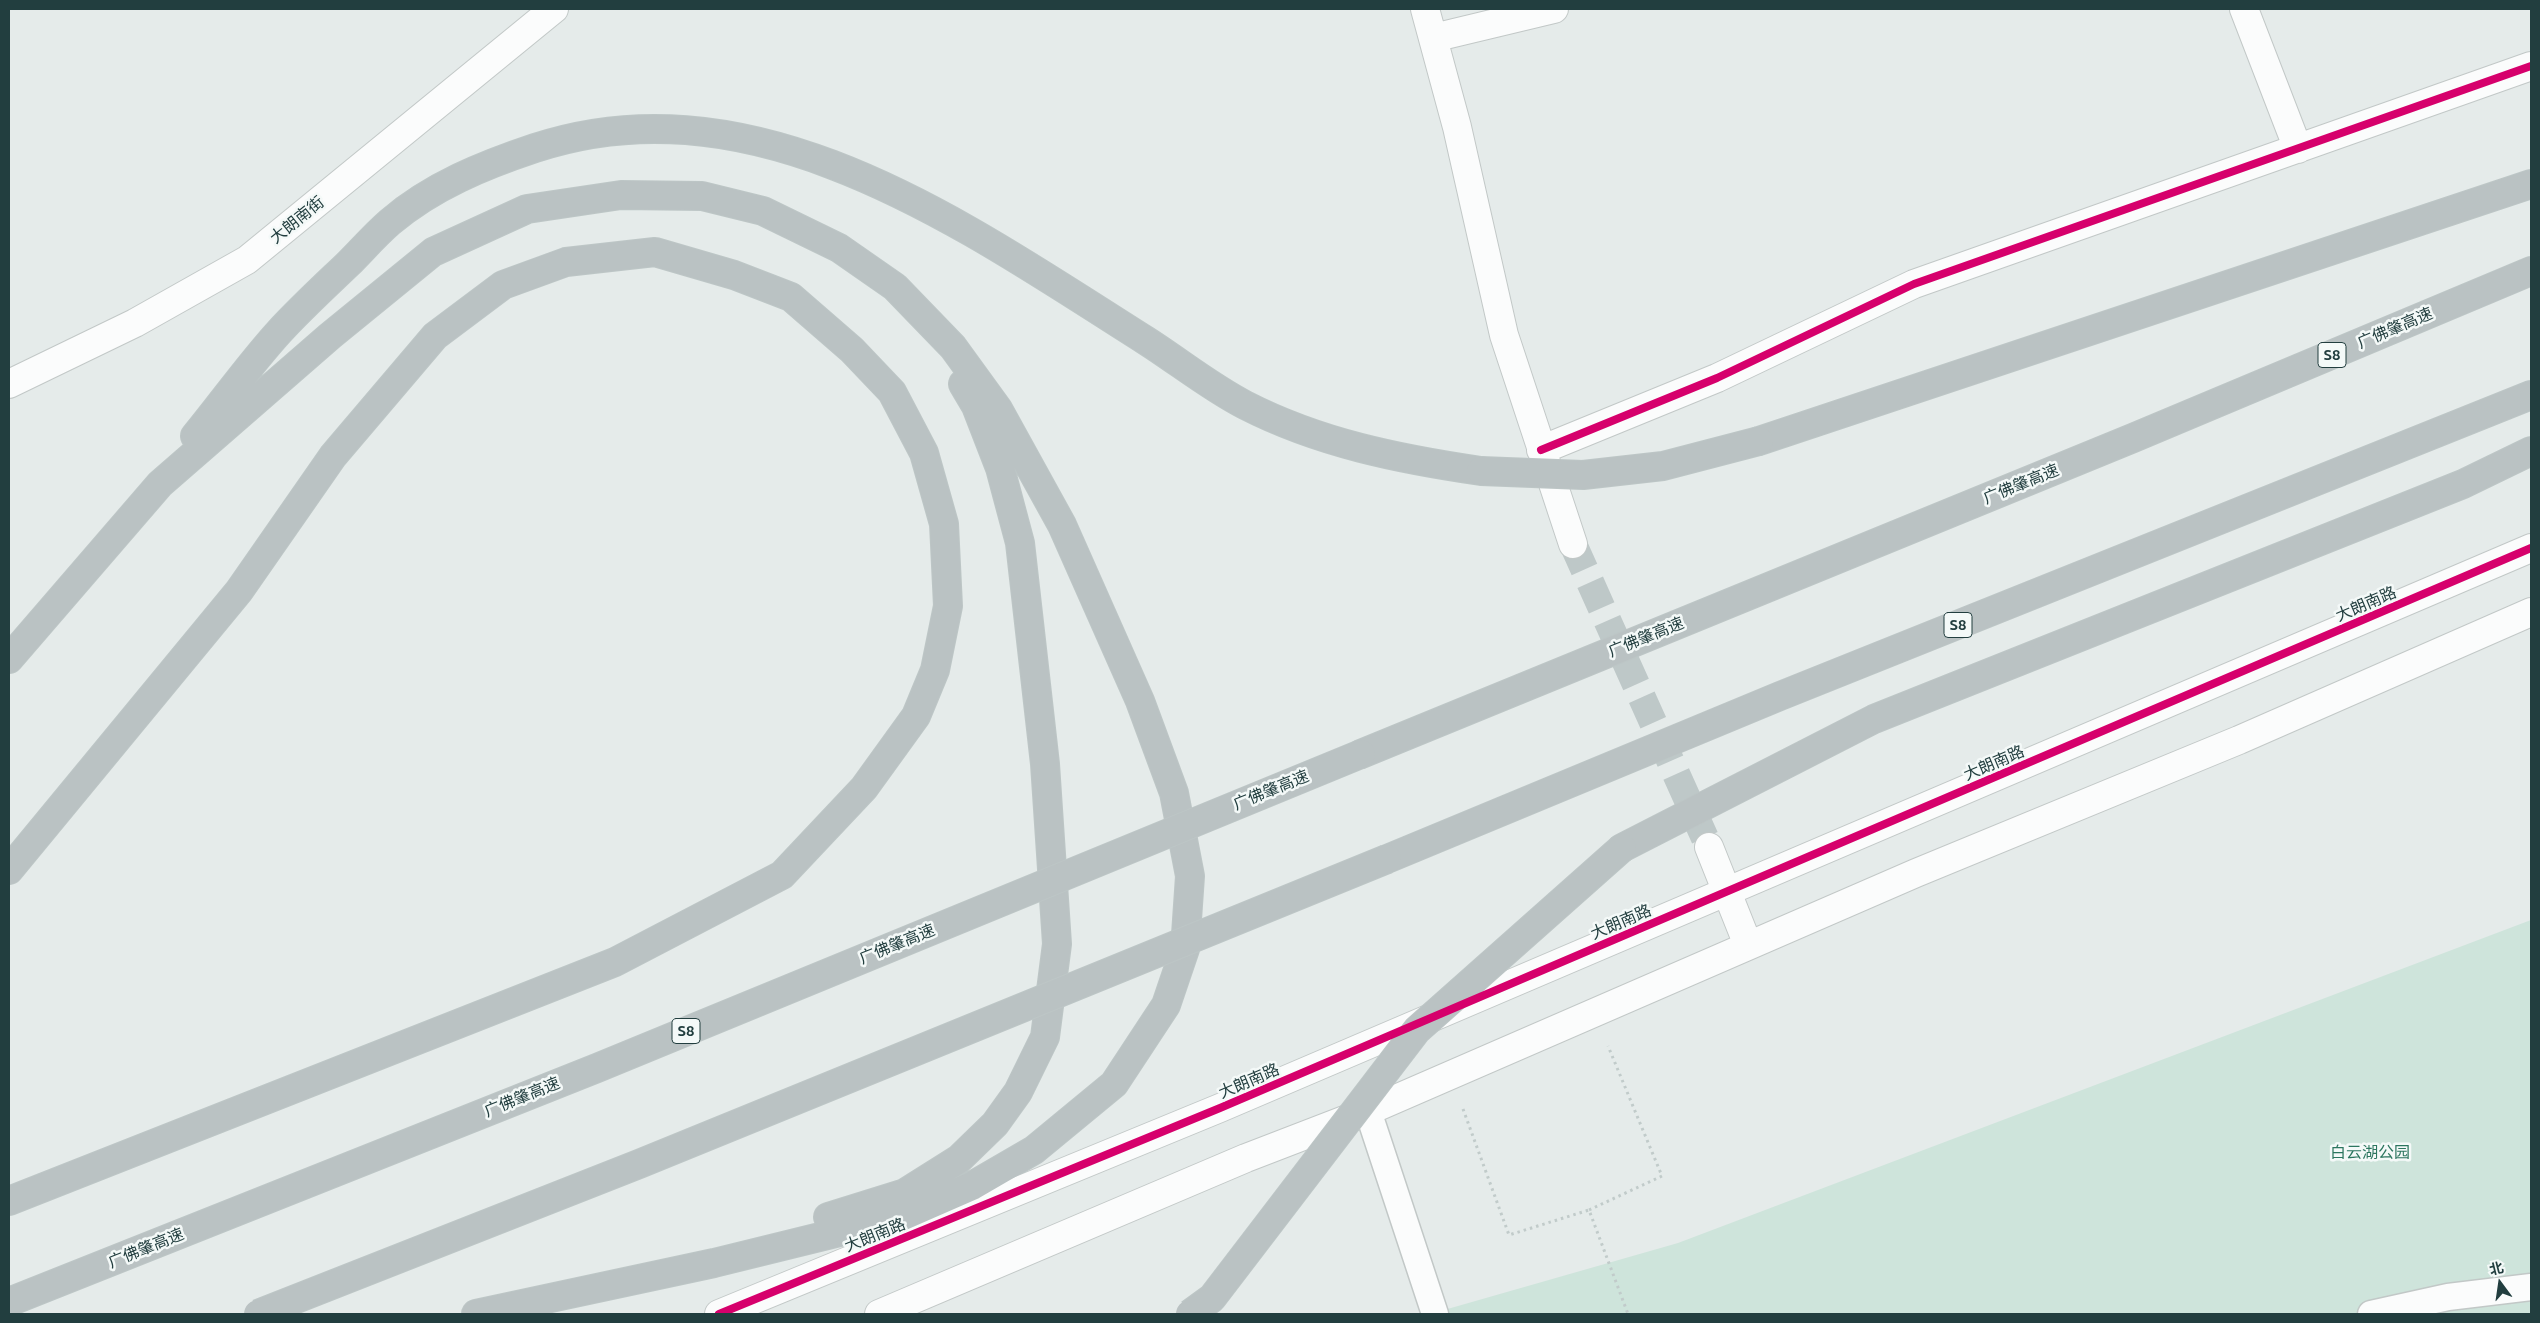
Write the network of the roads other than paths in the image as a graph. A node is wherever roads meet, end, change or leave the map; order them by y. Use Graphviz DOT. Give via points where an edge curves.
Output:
graph roads {
  1 [pos="554,9"];
  2 [pos="1425,9"];
  3 [pos="1554,9"];
  4 [pos="2244,9"];
  5 [pos="1433,38"];
  6 [pos="2531,66"];
  7 [pos="2298,148"];
  8 [pos="2531,184"];
  9 [pos="2531,271"];
  10 [pos="927,321"];
  11 [pos="9,384"];
  12 [pos="2531,395"];
  13 [pos="1541,450"];
  14 [pos="2531,451"];
  15 [pos="137,508"];
  16 [pos="1573,544"];
  17 [pos="2531,548"];
  18 [pos="2531,612"];
  19 [pos="9,659"];
  20 [pos="1709,847"];
  21 [pos="9,870"];
  22 [pos="1726,892"];
  23 [pos="1748,946"];
  24 [pos="1368,1111"];
  25 [pos="9,1201"];
  26 [pos="599,1287"];
  27 [pos="2531,1287"];
  28 [pos="9,1302"];
  29 [pos="258,1314"];
  30 [pos="476,1314"];
  31 [pos="719,1314"];
  32 [pos="879,1314"];
  33 [pos="1190,1314"];
  34 [pos="1435,1314"];
  35 [pos="2371,1314"];
  1 -- 11 [label="street, 大朗南街" via="247,260 134,323"];
  2 -- 5 [label="street"];
  3 -- 5 [label="street"];
  4 -- 7 [label="street"];
  5 -- 13 [label="street" via="1504,335"];
  6 -- 7 [label="street"];
  7 -- 13 [label="street" via="1914,284 1717,378"];
  8 -- 15 [label="highway, bridge" via="1758,441 1664,466 1583,475 1481,470 1402,459 1290,426 1243,404 952,221 822,160 778,145 733,135 649,127 611,129 569,137 504,158 449,182 391,220 279,332"];
  9 -- 28 [label="highway, 广佛肇高速 / S8, bridge" via="2142,434 616,1060"];
  10 -- 15 [label="highway" via="895,286 839,248 763,212 702,196 621,195 527,209 433,252 330,336 160,484"];
  10 -- 26 [label="highway" via="976,406 1000,468 1020,543 1044,764 1056,944 1045,1037 1018,1092 996,1124 959,1159 905,1193"];
  10 -- 26 [label="highway" via="953,347 1002,417 1062,526 1140,701 1174,793 1190,876 1182,958 1166,1005 1114,1084 1034,1150 972,1186 901,1217 714,1263"];
  12 -- 29 [label="highway, S8, bridge" via="1780,696 630,1167"];
  13 -- 16 [label="street"];
  14 -- 33 [label="highway, bridge" via="2463,484 1874,719 1622,848 1417,1030 1212,1298"];
  15 -- 19 [label="highway"];
  17 -- 22 [label="street, 大朗南路"];
  18 -- 23 [label="street" via="2239,740"];
  20 -- 22 [label="street"];
  21 -- 25 [label="highway" via="239,591 333,456 435,336 503,285 566,262 655,252 734,275 791,297 852,350 892,392 924,453 944,524 948,606 935,670 916,716 864,788 782,875 615,962"];
  22 -- 23 [label="street"];
  22 -- 31 [label="street, 大朗南路" via="1229,1104"];
  23 -- 24 [label="street"];
  24 -- 32 [label="street" via="1246,1158"];
  24 -- 34 [label="lane"];
  26 -- 30 [label="highway"];
  27 -- 35 [label="lane" via="2448,1297"];
}
